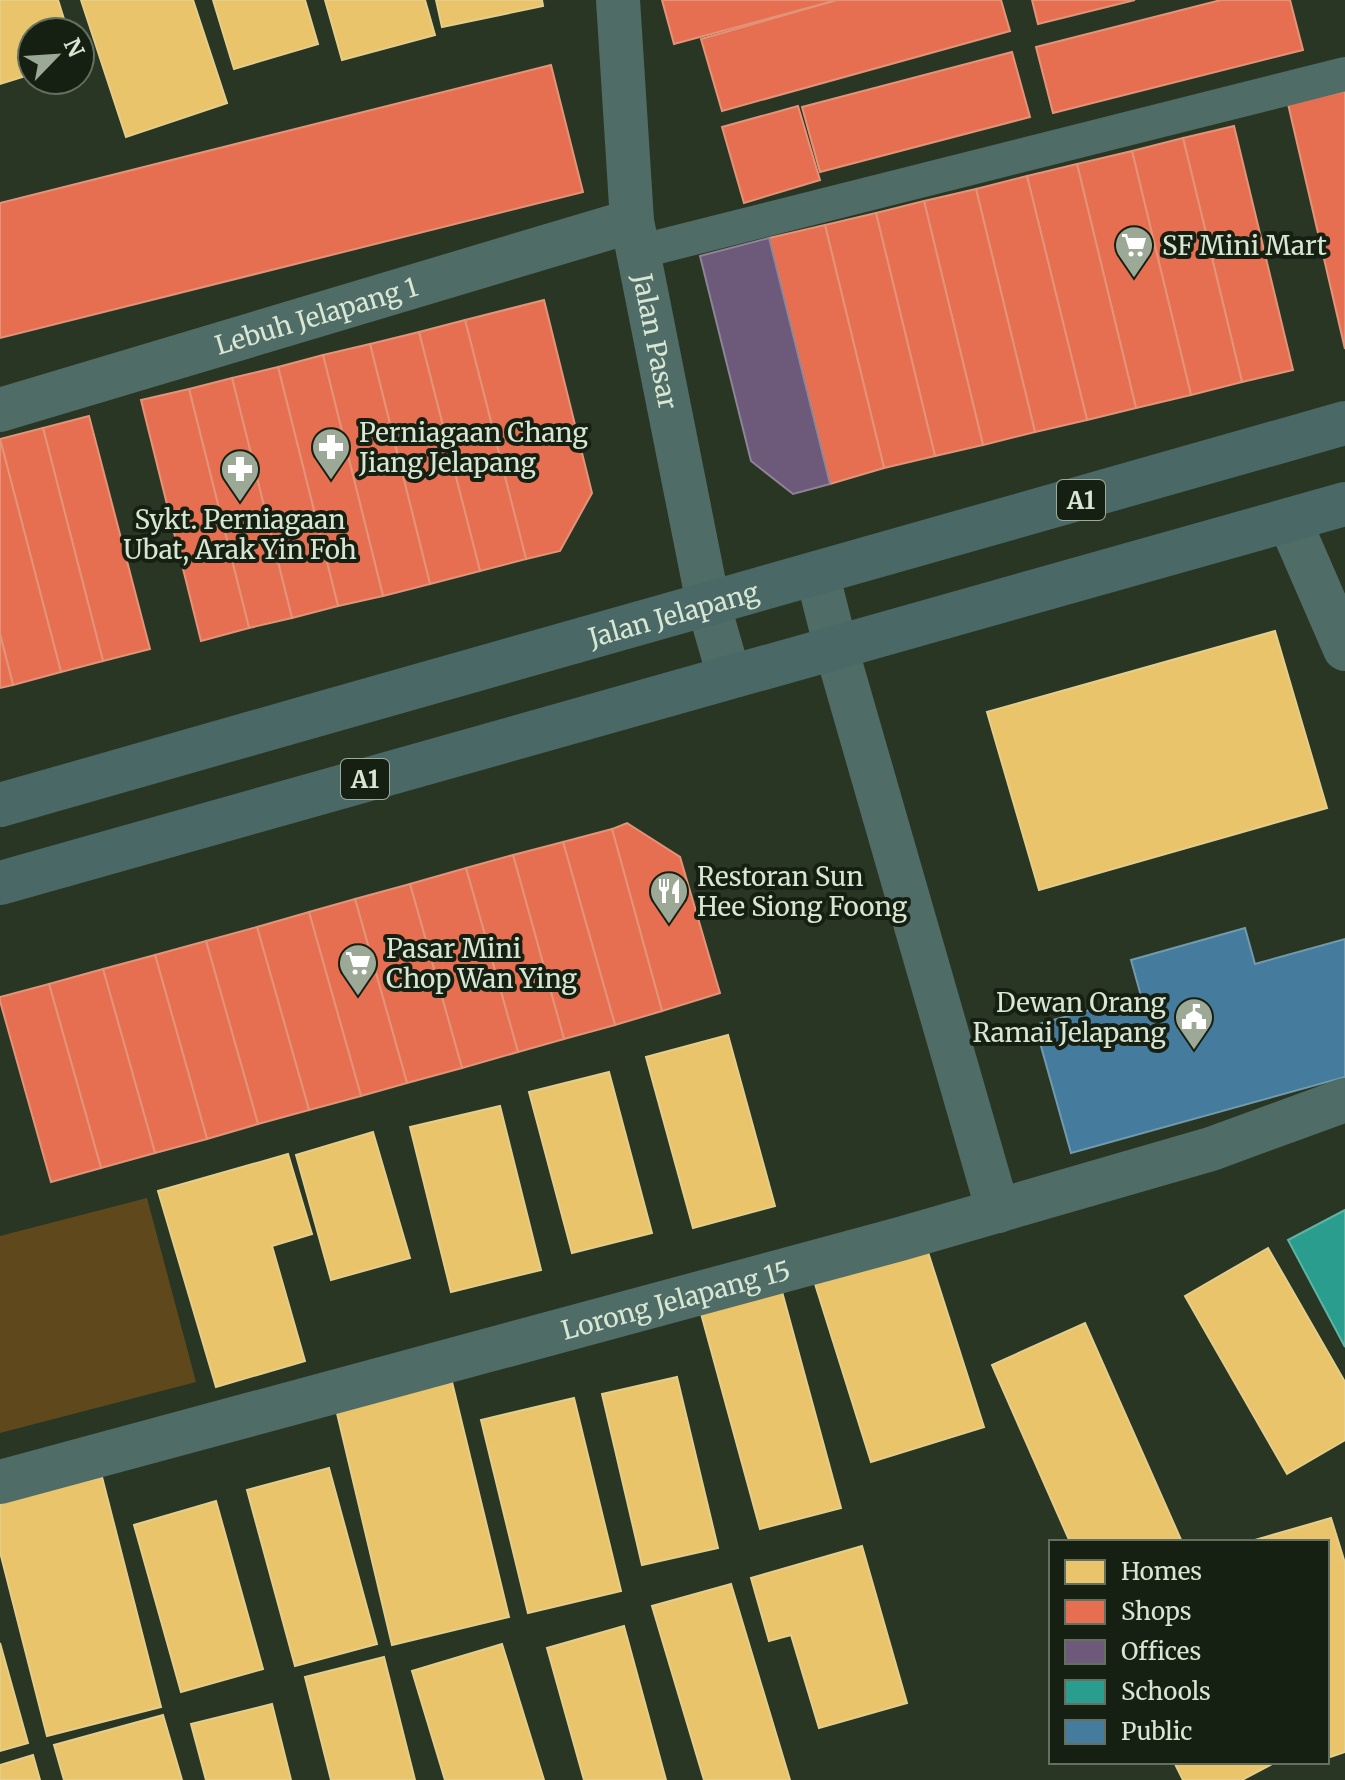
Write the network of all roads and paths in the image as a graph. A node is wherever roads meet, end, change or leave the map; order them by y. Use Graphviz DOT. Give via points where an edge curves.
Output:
graph roads {
  1 [pos="618,0"];
  2 [pos="1345,74"];
  3 [pos="635,236"];
  4 [pos="0,410"];
  5 [pos="1345,423"];
  6 [pos="1345,504"];
  7 [pos="1289,520"];
  8 [pos="817,573"];
  9 [pos="708,603"];
  10 [pos="836,648"];
  11 [pos="1345,649"];
  12 [pos="729,676"];
  13 [pos="0,805"];
  14 [pos="0,883"];
  15 [pos="1345,1100"];
  16 [pos="998,1211"];
  17 [pos="0,1482"];
  1 -- 3 [label="street, Jalan Pasar"];
  2 -- 3 [label="lane"];
  3 -- 4 [label="street, Lebuh Jelapang 1"];
  3 -- 9 [label="street, Jalan Pasar"];
  5 -- 8 [label="main road, Jalan Jelapang / A1"];
  6 -- 7 [label="main road, A1"];
  7 -- 10 [label="main road, A1"];
  7 -- 11 [label="street"];
  8 -- 9 [label="main road, Jalan Jelapang / A1"];
  8 -- 10 [label="street"];
  9 -- 12 [label="street, Jalan Pasar"];
  9 -- 13 [label="main road, Jalan Jelapang / A1"];
  10 -- 12 [label="main road, A1"];
  10 -- 16 [label="street"];
  12 -- 14 [label="main road, A1"];
  15 -- 16 [label="street, Lorong Jelapang 15" via="1211,1149"];
  16 -- 17 [label="street, Lorong Jelapang 15"];
}
